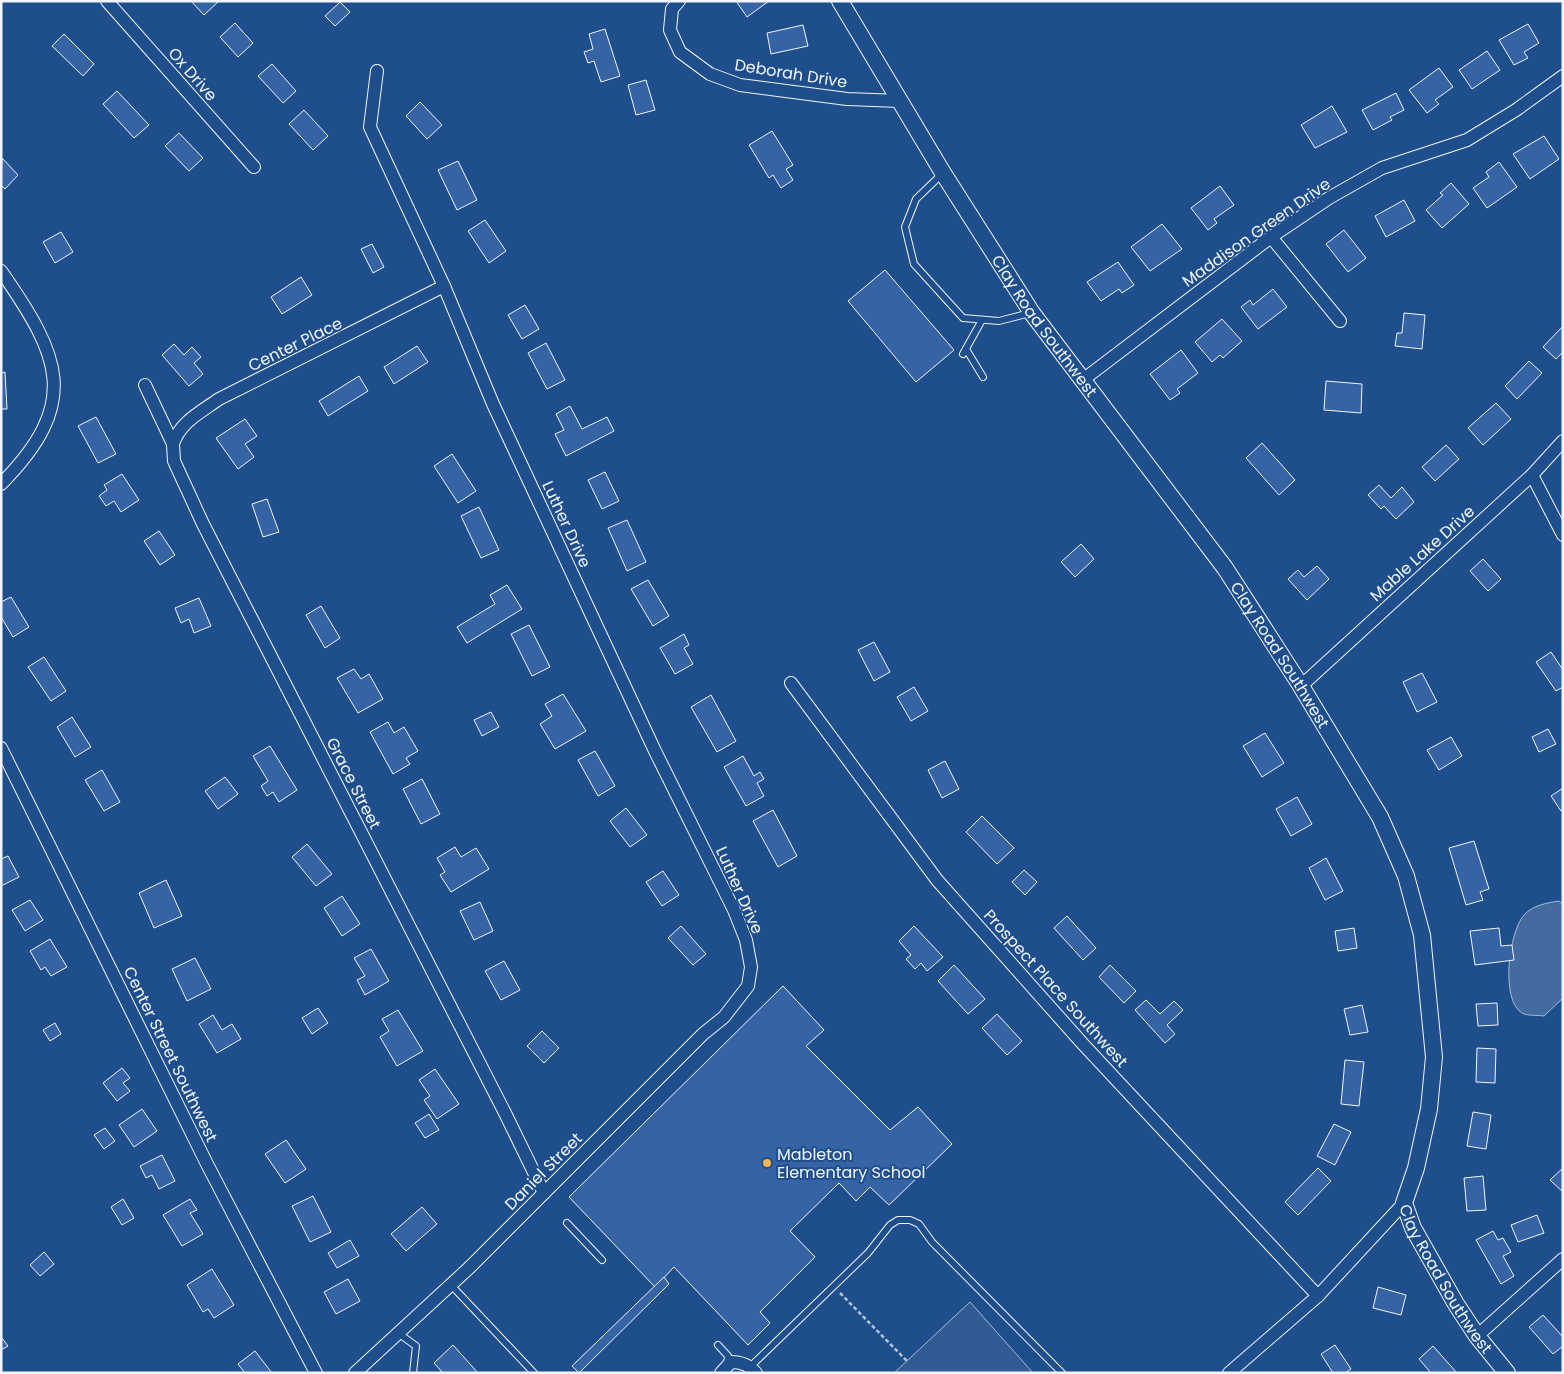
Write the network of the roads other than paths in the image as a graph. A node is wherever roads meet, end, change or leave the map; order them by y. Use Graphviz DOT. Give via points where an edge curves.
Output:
graph roads {
  1 [pos="107,1"];
  2 [pos="679,1"];
  3 [pos="840,1"];
  4 [pos="377,71"];
  5 [pos="1563,76"];
  6 [pos="900,101"];
  7 [pos="254,167"];
  8 [pos="943,173"];
  9 [pos="1271,237"];
  10 [pos="1,270"];
  11 [pos="444,286"];
  12 [pos="1032,313"];
  13 [pos="982,320"];
  14 [pos="1340,321"];
  15 [pos="983,377"];
  16 [pos="1084,379"];
  17 [pos="145,385"];
  18 [pos="1563,441"];
  19 [pos="173,444"];
  20 [pos="1532,475"];
  21 [pos="1,484"];
  22 [pos="1563,535"];
  23 [pos="791,684"];
  24 [pos="1300,686"];
  25 [pos="1,748"];
  26 [pos="748,986"];
  27 [pos="544,1193"];
  28 [pos="1404,1203"];
  29 [pos="567,1223"];
  30 [pos="1563,1259"];
  31 [pos="602,1260"];
  32 [pos="451,1285"];
  33 [pos="1318,1296"];
  34 [pos="398,1333"];
  35 [pos="1477,1336"];
  36 [pos="718,1345"];
  37 [pos="726,1367"];
  38 [pos="753,1370"];
  39 [pos="316,1373"];
  40 [pos="355,1373"];
  41 [pos="413,1373"];
  42 [pos="534,1373"];
  43 [pos="1062,1373"];
  44 [pos="1228,1373"];
  45 [pos="1507,1373"];
  1 -- 7 [label="street, Ox Drive"];
  2 -- 6 [label="street, Deborah Drive" via="672,9 670,30 680,52 710,74 740,84 847,99"];
  3 -- 6 [label="street, Clay Road Southwest"];
  4 -- 11 [label="street, Luther Drive" via="370,127"];
  5 -- 9 [label="street, Maddison Green Drive" via="1467,140 1382,168 1329,198"];
  6 -- 8 [label="street, Clay Road Southwest"];
  8 -- 12 [label="street, Clay Road Southwest"];
  8 -- 13 [label="lane" via="916,200 905,227 914,264 962,318"];
  9 -- 14 [label="street"];
  9 -- 16 [label="street, Maddison Green Drive"];
  10 -- 21 [label="street" via="37,326 51,357 55,386 50,418 40,436"];
  11 -- 19 [label="street, Center Place" via="219,400 177,431"];
  11 -- 26 [label="street, Luther Drive" via="493,404 654,751 734,910 748,949 751,968"];
  12 -- 13 [label="lane" via="999,321"];
  12 -- 16 [label="street, Clay Road Southwest"];
  13 -- 15 [label="lane" via="964,352"];
  16 -- 24 [label="street, Clay Road Southwest" via="1225,568"];
  17 -- 19 [label="street, Grace Street"];
  18 -- 20 [label="street, Mable Lake Drive"];
  19 -- 27 [label="street, Grace Street" via="174,461 203,524"];
  20 -- 22 [label="street"];
  20 -- 24 [label="street, Mable Lake Drive"];
  23 -- 33 [label="street, Prospect Place Southwest" via="937,880 1082,1043"];
  24 -- 28 [label="street, Clay Road Southwest" via="1380,817 1406,876 1422,935 1434,1057 1429,1109 1416,1168"];
  25 -- 39 [label="street, Center Street Southwest" via="207,1164"];
  26 -- 27 [label="street, Daniel Street" via="724,1017 703,1034"];
  27 -- 32 [label="street, Daniel Street"];
  28 -- 33 [label="street"];
  28 -- 35 [label="street, Clay Road Southwest" via="1413,1228"];
  29 -- 31 [label="lane"];
  30 -- 35 [label="street"];
  32 -- 34 [label="street, Daniel Street"];
  32 -- 42 [label="lane"];
  33 -- 44 [label="street"];
  34 -- 40 [label="street, Daniel Street"];
  34 -- 41 [label="lane" via="416,1346"];
  35 -- 45 [label="street, Clay Road Southwest"];
  36 -- 37 [label="lane" via="728,1356"];
  37 -- 38 [label="street" via="740,1362"];
  38 -- 43 [label="lane" via="879,1241 890,1225 898,1220 910,1220 920,1224 932,1242"];
}
